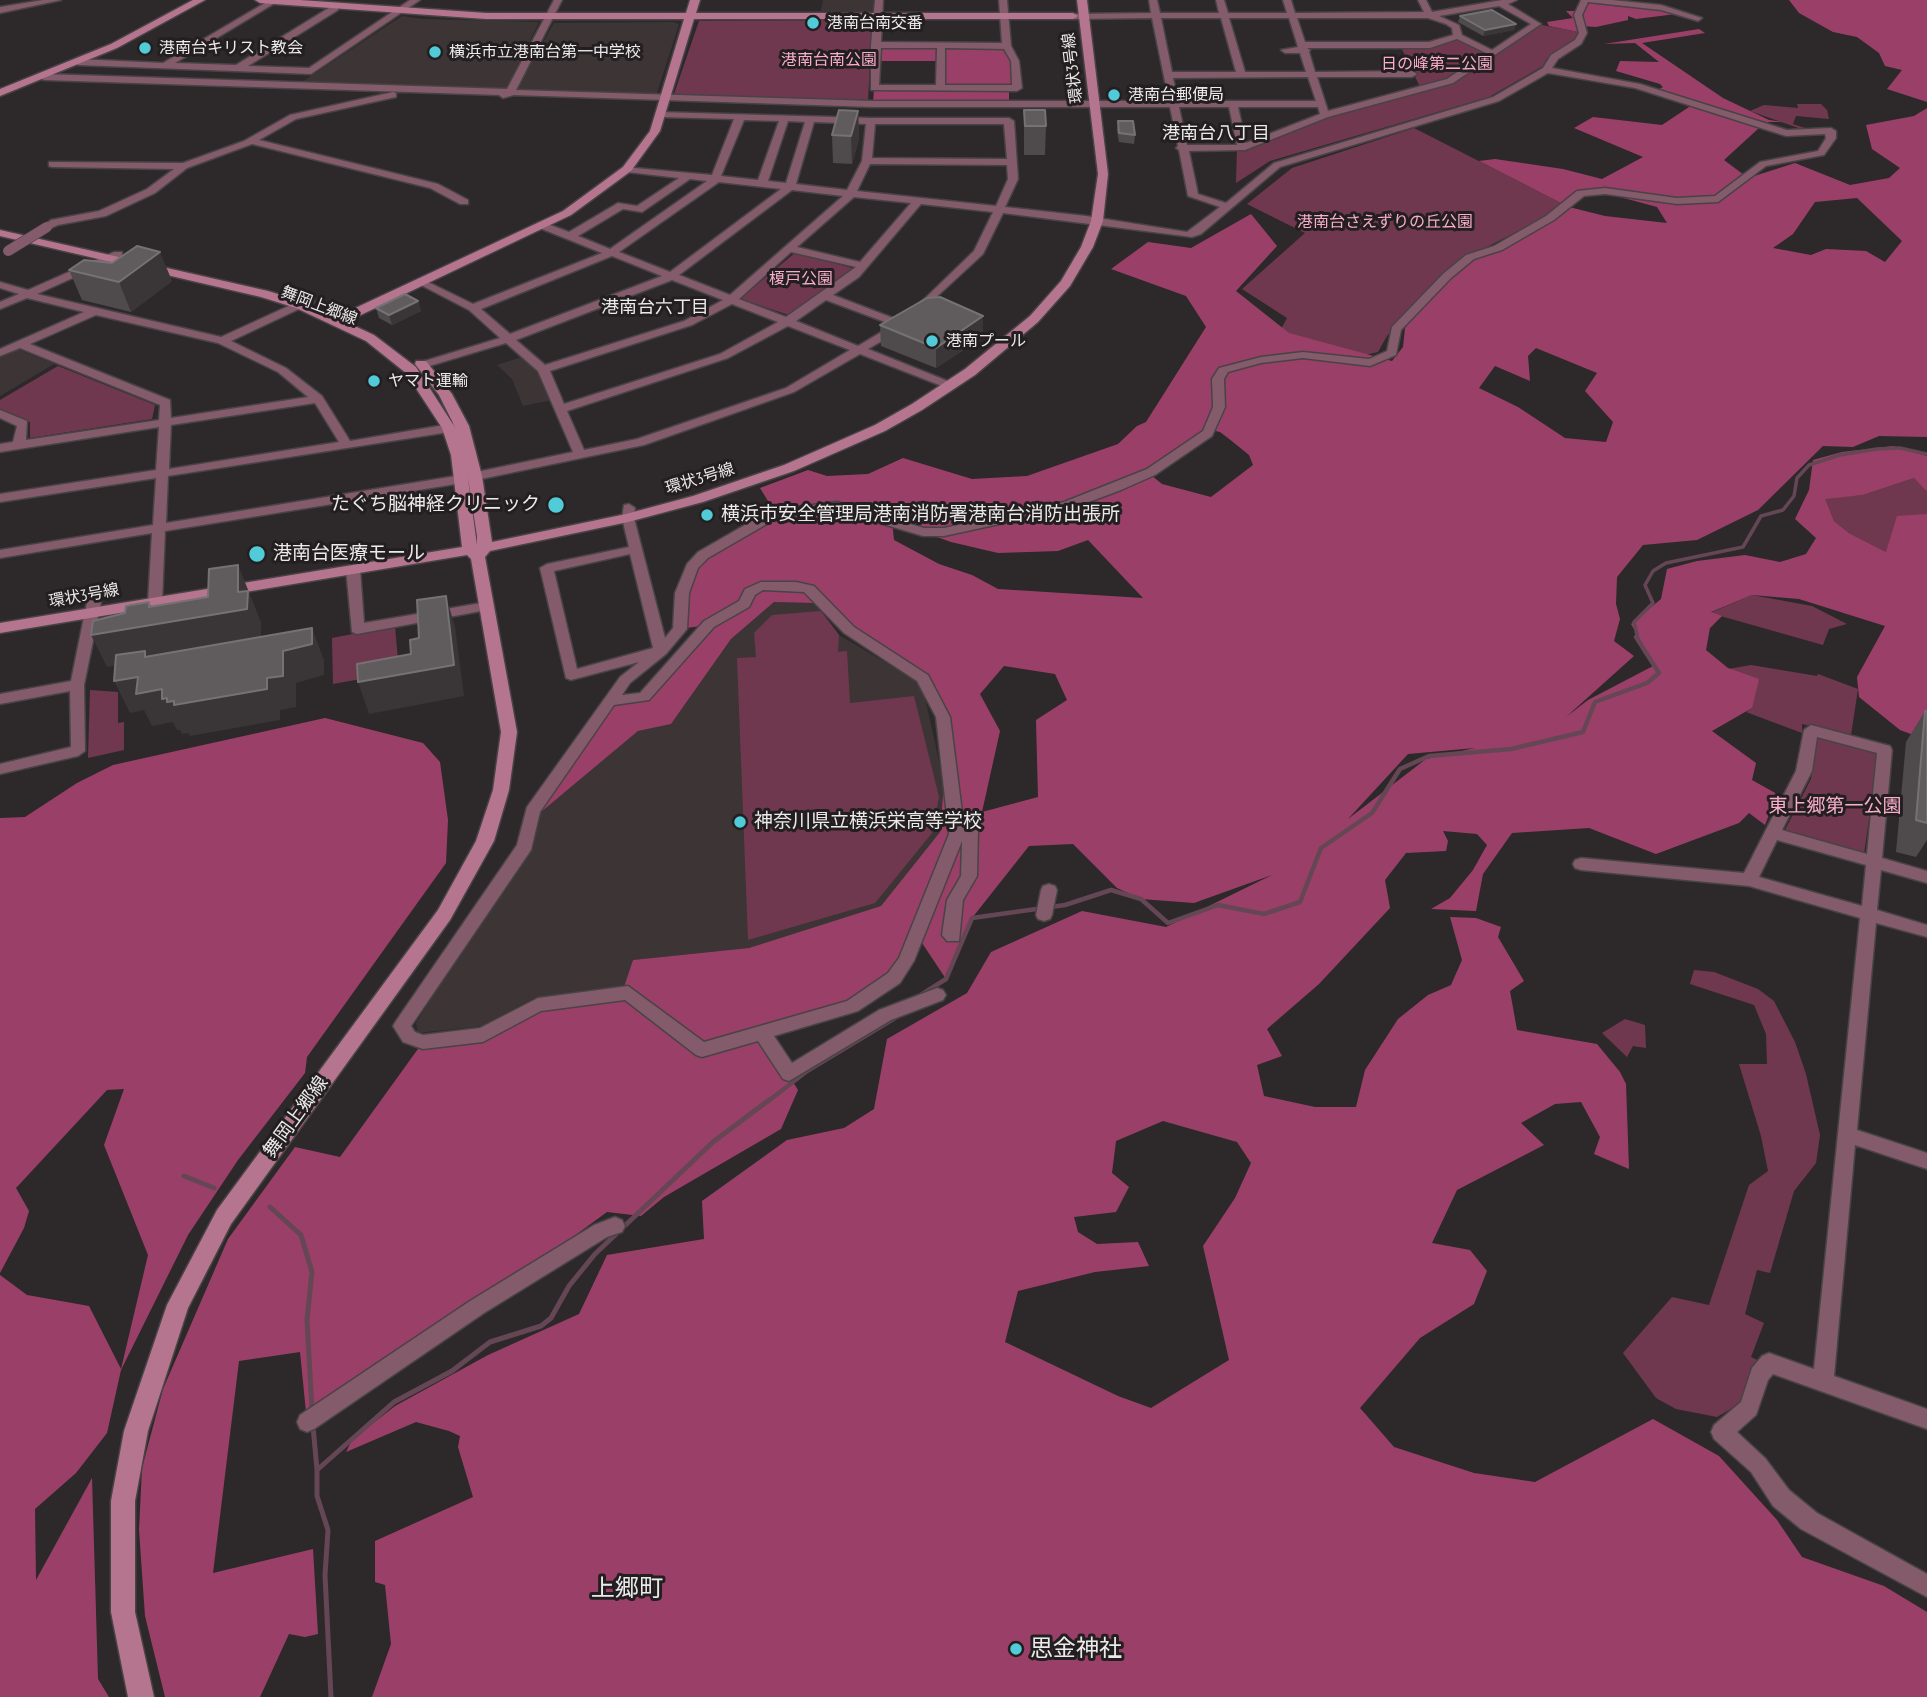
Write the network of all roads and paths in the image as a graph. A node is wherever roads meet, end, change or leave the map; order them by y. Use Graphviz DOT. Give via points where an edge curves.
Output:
graph roads {
  1 [pos="57,0"];
  2 [pos="200,0"];
  3 [pos="260,0"];
  4 [pos="416,0"];
  5 [pos="558,0"];
  6 [pos="695,0"];
  7 [pos="879,0"];
  8 [pos="1003,0"];
  9 [pos="1071,0"];
  10 [pos="1082,0"];
  11 [pos="1153,0"];
  12 [pos="1220,0"];
  13 [pos="1287,0"];
  14 [pos="1422,0"];
  15 [pos="1513,0"];
  16 [pos="1588,0"];
  17 [pos="274,1"];
  18 [pos="1499,1"];
  19 [pos="335,8"];
  20 [pos="0,9"];
  21 [pos="400,12"];
  22 [pos="1429,15"];
  23 [pos="550,16"];
  24 [pos="692,16"];
  25 [pos="1003,16"];
  26 [pos="1078,16"];
  27 [pos="1156,16"];
  28 [pos="1225,16"];
  29 [pos="1293,16"];
  30 [pos="876,17"];
  31 [pos="1698,18"];
  32 [pos="1355,34"];
  33 [pos="1391,34"];
  34 [pos="1458,36"];
  35 [pos="1282,40"];
  36 [pos="875,45"];
  37 [pos="1304,45"];
  38 [pos="1358,45"];
  39 [pos="942,46"];
  40 [pos="1007,46"];
  41 [pos="1285,50"];
  42 [pos="1494,54"];
  43 [pos="1404,56"];
  44 [pos="78,62"];
  45 [pos="165,65"];
  46 [pos="238,68"];
  47 [pos="1547,70"];
  48 [pos="1314,74"];
  49 [pos="1167,75"];
  50 [pos="1241,75"];
  51 [pos="44,77"];
  52 [pos="940,88"];
  53 [pos="1421,89"];
  54 [pos="510,92"];
  55 [pos="0,93"];
  56 [pos="667,98"];
  57 [pos="1089,104"];
  58 [pos="1172,104"];
  59 [pos="1233,104"];
  60 [pos="1323,110"];
  61 [pos="661,114"];
  62 [pos="740,117"];
  63 [pos="784,118"];
  64 [pos="810,119"];
  65 [pos="871,121"];
  66 [pos="251,141"];
  67 [pos="1181,148"];
  68 [pos="1242,148"];
  69 [pos="867,161"];
  70 [pos="1012,162"];
  71 [pos="52,164"];
  72 [pos="184,166"];
  73 [pos="627,169"];
  74 [pos="688,176"];
  75 [pos="715,180"];
  76 [pos="762,184"];
  77 [pos="790,187"];
  78 [pos="850,195"];
  79 [pos="918,201"];
  80 [pos="464,202"];
  81 [pos="1227,206"];
  82 [pos="998,210"];
  83 [pos="1091,220"];
  84 [pos="0,226"];
  85 [pos="541,226"];
  86 [pos="0,233"];
  87 [pos="570,236"];
  88 [pos="791,248"];
  89 [pos="611,253"];
  90 [pos="4,254"];
  91 [pos="113,256"];
  92 [pos="863,267"];
  93 [pos="670,277"];
  94 [pos="422,283"];
  95 [pos="0,285"];
  96 [pos="26,293"];
  97 [pos="824,296"];
  98 [pos="731,300"];
  99 [pos="305,302"];
  100 [pos="0,306"];
  101 [pos="473,308"];
  102 [pos="95,311"];
  103 [pos="344,319"];
  104 [pos="786,322"];
  105 [pos="902,325"];
  106 [pos="508,339"];
  107 [pos="222,341"];
  108 [pos="20,344"];
  109 [pos="859,350"];
  110 [pos="0,353"];
  111 [pos="422,365"];
  112 [pos="543,369"];
  113 [pos="947,384"];
  114 [pos="318,399"];
  115 [pos="562,409"];
  116 [pos="0,414"];
  117 [pos="164,424"];
  118 [pos="456,427"];
  119 [pos="19,445"];
  120 [pos="347,445"];
  121 [pos="0,448"];
  122 [pos="580,454"];
  123 [pos="163,473"];
  124 [pos="468,477"];
  125 [pos="0,498"];
  126 [pos="628,513"];
  127 [pos="157,530"];
  128 [pos="477,546"];
  129 [pos="636,549"];
  130 [pos="0,554"];
  131 [pos="353,569"];
  132 [pos="155,596"];
  133 [pos="487,606"];
  134 [pos="93,607"];
  135 [pos="0,618"];
  136 [pos="0,628"];
  137 [pos="661,651"];
  138 [pos="77,685"];
  139 [pos="0,699"];
  140 [pos="610,701"];
  141 [pos="0,769"];
  142 [pos="955,815"];
  143 [pos="1773,833"];
  144 [pos="1874,862"];
  145 [pos="1581,864"];
  146 [pos="1927,877"];
  147 [pos="1749,880"];
  148 [pos="1870,914"];
  149 [pos="1927,931"];
  150 [pos="953,936"];
  151 [pos="931,997"];
  152 [pos="762,1032"];
  153 [pos="1849,1135"];
  154 [pos="1927,1161"];
  155 [pos="615,1226"];
  156 [pos="1823,1380"];
  157 [pos="313,1418"];
  158 [pos="1927,1419"];
  159 [pos="1927,1573"];
  160 [pos="1927,1585"];
  161 [pos="141,1697"];
  1 -- 20 [label="street"];
  2 -- 44 [label="street"];
  3 -- 17 [label="street"];
  4 -- 21 [label="street"];
  5 -- 23 [label="street"];
  6 -- 24 [label="street"];
  7 -- 30 [label="street"];
  8 -- 25 [label="street"];
  9 -- 26 [label="street, 環状3号線"];
  10 -- 26 [label="street, 環状3号線"];
  11 -- 27 [label="street"];
  12 -- 28 [label="street"];
  13 -- 29 [label="street"];
  14 -- 22 [label="street"];
  15 -- 18 [label="street"];
  16 -- 31 [label="street" via="1661,8"];
  16 -- 47 [label="street" via="1578,15 1583,33 1578,42 1554,57"];
  17 -- 19 [label="street"];
  17 -- 45 [label="street"];
  18 -- 22 [label="street"];
  18 -- 42 [label="street" via="1537,23"];
  19 -- 21 [label="street"];
  19 -- 46 [label="street"];
  21 -- 23 [label="street"];
  21 -- 46 [label="street" via="311,71"];
  22 -- 29 [label="street" via="1358,12"];
  22 -- 34 [label="street" via="1456,27"];
  23 -- 24 [label="street"];
  23 -- 54 [label="street"];
  24 -- 30 [label="street"];
  24 -- 56 [label="street"];
  25 -- 26 [label="street"];
  25 -- 30 [label="street"];
  25 -- 40 [label="street"];
  26 -- 27 [label="street"];
  26 -- 57 [label="street, 環状3号線"];
  27 -- 28 [label="street"];
  27 -- 49 [label="street"];
  28 -- 29 [label="street"];
  28 -- 50 [label="street"];
  29 -- 37 [label="street"];
  30 -- 36 [label="street"];
  32 -- 38 [label="street"];
  33 -- 43 [label="street"];
  34 -- 42 [label="street"];
  34 -- 43 [label="street"];
  35 -- 37 [label="street"];
  36 -- 39 [label="street"];
  36 -- 52 [label="street" via="874,88"];
  37 -- 38 [label="street"];
  37 -- 41 [label="street"];
  37 -- 48 [label="street"];
  38 -- 43 [label="street"];
  39 -- 40 [label="street"];
  39 -- 52 [label="street"];
  40 -- 52 [label="street" via="1015,61 1017,88"];
  42 -- 53 [label="street" via="1450,81"];
  43 -- 48 [label="street"];
  43 -- 53 [label="street"];
  44 -- 45 [label="street"];
  44 -- 51 [label="street"];
  45 -- 46 [label="street"];
  47 -- 81 [label="street" via="1496,99 1277,165"];
  47 -- 137 [label="street" via="1637,86 1778,131 1830,132 1831,138 1821,153 1763,164 1718,199 1677,201 1605,191 1581,193 1534,228 1456,268 1396,329 1392,353 1370,363 1303,355 1223,370 1217,379 1219,407 1208,433 1151,472 1068,505 944,532 923,531 837,506 776,513 702,555 682,593 680,629"];
  48 -- 50 [label="street"];
  48 -- 60 [label="street"];
  49 -- 50 [label="street"];
  49 -- 58 [label="street"];
  51 -- 54 [label="street"];
  51 -- 55 [label="street"];
  53 -- 60 [label="street"];
  54 -- 56 [label="street"];
  54 -- 66 [label="street" via="377,98 293,117"];
  56 -- 57 [label="street"];
  56 -- 61 [label="street"];
  57 -- 58 [label="street"];
  57 -- 83 [label="street, 環状3号線" via="1104,174"];
  58 -- 59 [label="street"];
  58 -- 67 [label="street"];
  59 -- 60 [label="street"];
  59 -- 68 [label="street"];
  60 -- 68 [label="street"];
  61 -- 62 [label="street"];
  61 -- 73 [label="street" via="648,144"];
  62 -- 63 [label="street"];
  62 -- 75 [label="street"];
  63 -- 64 [label="street"];
  63 -- 76 [label="street"];
  64 -- 65 [label="street"];
  64 -- 77 [label="street"];
  65 -- 69 [label="street"];
  65 -- 70 [label="street" via="1009,121"];
  66 -- 72 [label="street"];
  66 -- 80 [label="street" via="434,187"];
  67 -- 68 [label="street"];
  67 -- 81 [label="street" via="1193,196"];
  69 -- 70 [label="street"];
  69 -- 78 [label="street"];
  70 -- 82 [label="street" via="1013,179"];
  71 -- 72 [label="street"];
  72 -- 90 [label="street, bridge" via="129,202 102,214 55,222"];
  73 -- 74 [label="street"];
  73 -- 85 [label="street" via="586,201"];
  74 -- 75 [label="street"];
  74 -- 87 [label="street" via="638,209 622,205"];
  75 -- 76 [label="street"];
  75 -- 89 [label="street"];
  76 -- 77 [label="street"];
  77 -- 78 [label="street"];
  77 -- 93 [label="street"];
  78 -- 79 [label="street"];
  78 -- 88 [label="street"];
  79 -- 82 [label="street"];
  79 -- 92 [label="street"];
  81 -- 83 [label="street" via="1188,235"];
  82 -- 83 [label="street"];
  82 -- 105 [label="street" via="979,252"];
  83 -- 113 [label="street, 環状3号線" via="1079,263 1052,300 1013,340"];
  84 -- 91 [label="street, 舞岡上郷線"];
  85 -- 87 [label="street"];
  85 -- 94 [label="street"];
  86 -- 91 [label="street, 舞岡上郷線"];
  87 -- 89 [label="street"];
  88 -- 92 [label="street"];
  88 -- 98 [label="street"];
  89 -- 93 [label="street"];
  89 -- 101 [label="street"];
  91 -- 96 [label="street"];
  91 -- 99 [label="street, 舞岡上郷線"];
  92 -- 97 [label="street"];
  93 -- 98 [label="street"];
  93 -- 106 [label="street"];
  94 -- 101 [label="street"];
  94 -- 103 [label="street"];
  95 -- 96 [label="street"];
  96 -- 100 [label="street"];
  96 -- 102 [label="street"];
  97 -- 104 [label="street"];
  97 -- 105 [label="street"];
  98 -- 104 [label="street"];
  98 -- 112 [label="street" via="688,323"];
  99 -- 103 [label="street, 舞岡上郷線"];
  99 -- 107 [label="street"];
  101 -- 106 [label="street"];
  102 -- 107 [label="street"];
  102 -- 108 [label="street"];
  103 -- 111 [label="street, 舞岡上郷線" via="387,336"];
  103 -- 118 [label="street, 舞岡上郷線" via="411,370"];
  104 -- 109 [label="street"];
  104 -- 115 [label="street" via="724,356"];
  105 -- 109 [label="street"];
  106 -- 111 [label="street"];
  106 -- 112 [label="street"];
  107 -- 114 [label="street" via="282,370"];
  108 -- 110 [label="street"];
  108 -- 117 [label="street" via="166,403"];
  109 -- 113 [label="street"];
  109 -- 122 [label="street" via="790,390 640,442"];
  111 -- 118 [label="street, 舞岡上郷線" via="445,394"];
  112 -- 115 [label="street"];
  113 -- 126 [label="street, 環状3号線" via="880,428 789,468 698,499"];
  114 -- 117 [label="street"];
  114 -- 120 [label="street"];
  115 -- 122 [label="street"];
  116 -- 119 [label="street" via="23,424"];
  117 -- 119 [label="street"];
  117 -- 123 [label="street"];
  118 -- 120 [label="street"];
  118 -- 124 [label="street, 舞岡上郷線"];
  119 -- 121 [label="street"];
  120 -- 123 [label="street"];
  122 -- 124 [label="street"];
  123 -- 125 [label="street"];
  123 -- 127 [label="street"];
  124 -- 127 [label="street"];
  124 -- 128 [label="street, 舞岡上郷線"];
  126 -- 128 [label="street, 環状3号線"];
  126 -- 129 [label="street"];
  127 -- 130 [label="street"];
  127 -- 132 [label="street"];
  128 -- 131 [label="street, 環状3号線"];
  128 -- 132 [label="street, 環状3号線"];
  128 -- 133 [label="street, 舞岡上郷線"];
  129 -- 137 [label="street"];
  129 -- 137 [label="street" via="547,568 571,675"];
  131 -- 132 [label="street, 環状3号線"];
  131 -- 133 [label="street" via="357,629"];
  132 -- 134 [label="street, 環状3号線"];
  133 -- 161 [label="street, 舞岡上郷線" via="509,732 501,790 485,841 444,915 224,1217 177,1305 156,1362 135,1431 123,1501 123,1612"];
  134 -- 135 [label="street, 環状3号線"];
  134 -- 136 [label="street, 環状3号線"];
  134 -- 138 [label="street"];
  137 -- 140 [label="street" via="625,680"];
  138 -- 139 [label="street"];
  138 -- 141 [label="street" via="78,751"];
  140 -- 142 [label="street" via="644,697 709,624 744,604 750,592 761,586 809,589 849,630 923,678 930,688 943,717"];
  140 -- 152 [label="street" via="532,811 525,846 402,1027 409,1037 423,1042 484,1035 538,1005 628,993 702,1050"];
  142 -- 150 [label="street" via="970,829 970,846 969,876 955,900"];
  142 -- 152 [label="street" via="957,834 951,855 906,961 894,978 852,1006"];
  143 -- 144 [label="street"];
  143 -- 144 [label="street" via="1804,771 1811,730 1885,750"];
  143 -- 147 [label="street"];
  144 -- 146 [label="street"];
  144 -- 148 [label="street"];
  145 -- 147 [label="street"];
  147 -- 148 [label="street"];
  148 -- 149 [label="street"];
  148 -- 153 [label="street"];
  151 -- 152 [label="street" via="897,1010 789,1074"];
  153 -- 154 [label="street"];
  153 -- 156 [label="street"];
  155 -- 157 [label="street" via="477,1307"];
  156 -- 158 [label="street"];
  156 -- 160 [label="street" via="1769,1363 1759,1375 1749,1408 1721,1432 1758,1465 1781,1498 1809,1521"];
  159 -- 160 [label="street"];
}
